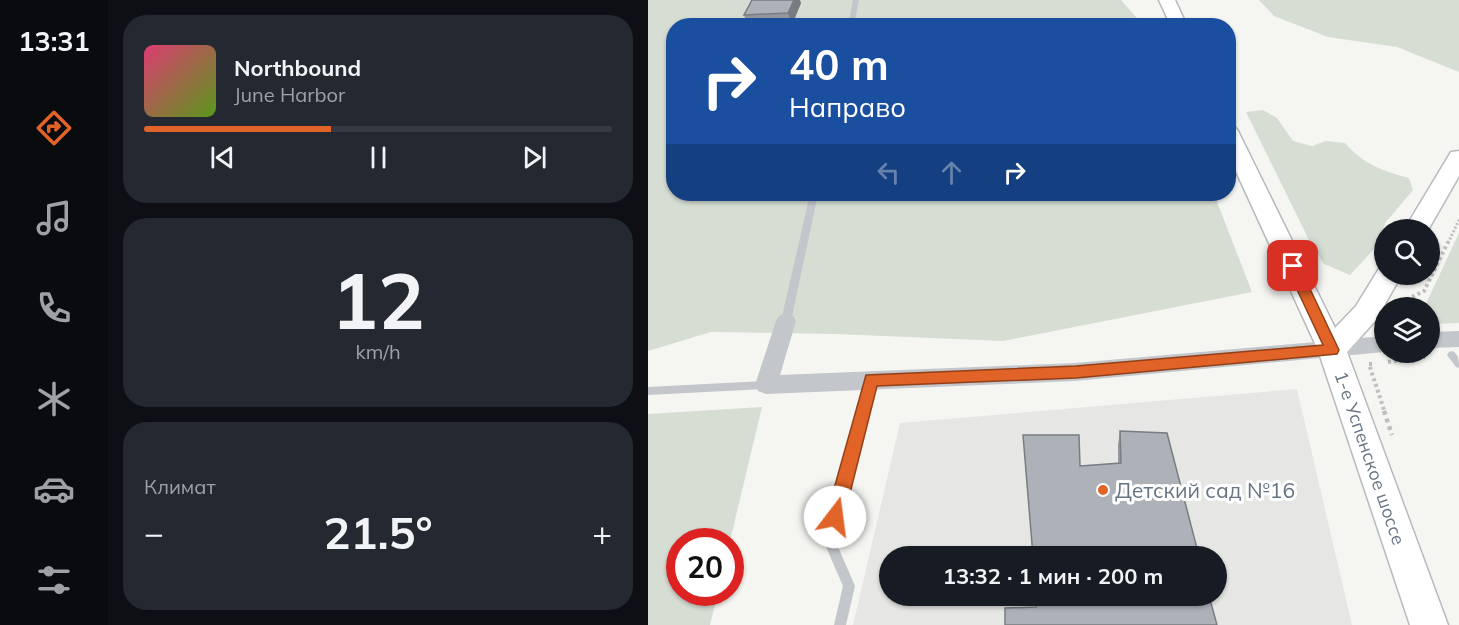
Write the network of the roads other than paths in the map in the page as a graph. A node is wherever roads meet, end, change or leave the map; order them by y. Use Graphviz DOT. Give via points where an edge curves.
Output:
graph roads {
  1 [pos="856,0"];
  2 [pos="1167,0"];
  3 [pos="852,18"];
  4 [pos="1175,18"];
  5 [pos="1236,148"];
  6 [pos="1459,157"];
  7 [pos="812,201"];
  8 [pos="1422,219"];
  9 [pos="1383,285"];
  10 [pos="786,321"];
  11 [pos="1440,343"];
  12 [pos="1374,345"];
  13 [pos="1456,347"];
  14 [pos="1332,350"];
  15 [pos="1459,364"];
  16 [pos="871,380"];
  17 [pos="766,385"];
  18 [pos="648,391"];
  19 [pos="840,625"];
  20 [pos="1429,625"];
  1 -- 3 [label="lane"];
  2 -- 4 [label="main road"];
  5 -- 14 [label="main road, 1-е Успенское шоссе"];
  6 -- 8 [label="main road"];
  7 -- 10 [label="lane"];
  9 -- 14 [label="main road" via="1366,313"];
  10 -- 17 [label="street"];
  11 -- 13 [label="street"];
  12 -- 14 [label="street"];
  13 -- 15 [label="lane"];
  14 -- 16 [label="street" via="1076,372"];
  14 -- 20 [label="main road, 1-е Успенское шоссе"];
  16 -- 17 [label="street"];
  16 -- 19 [label="lane" via="829,540 849,586"];
  17 -- 18 [label="lane"];
}
